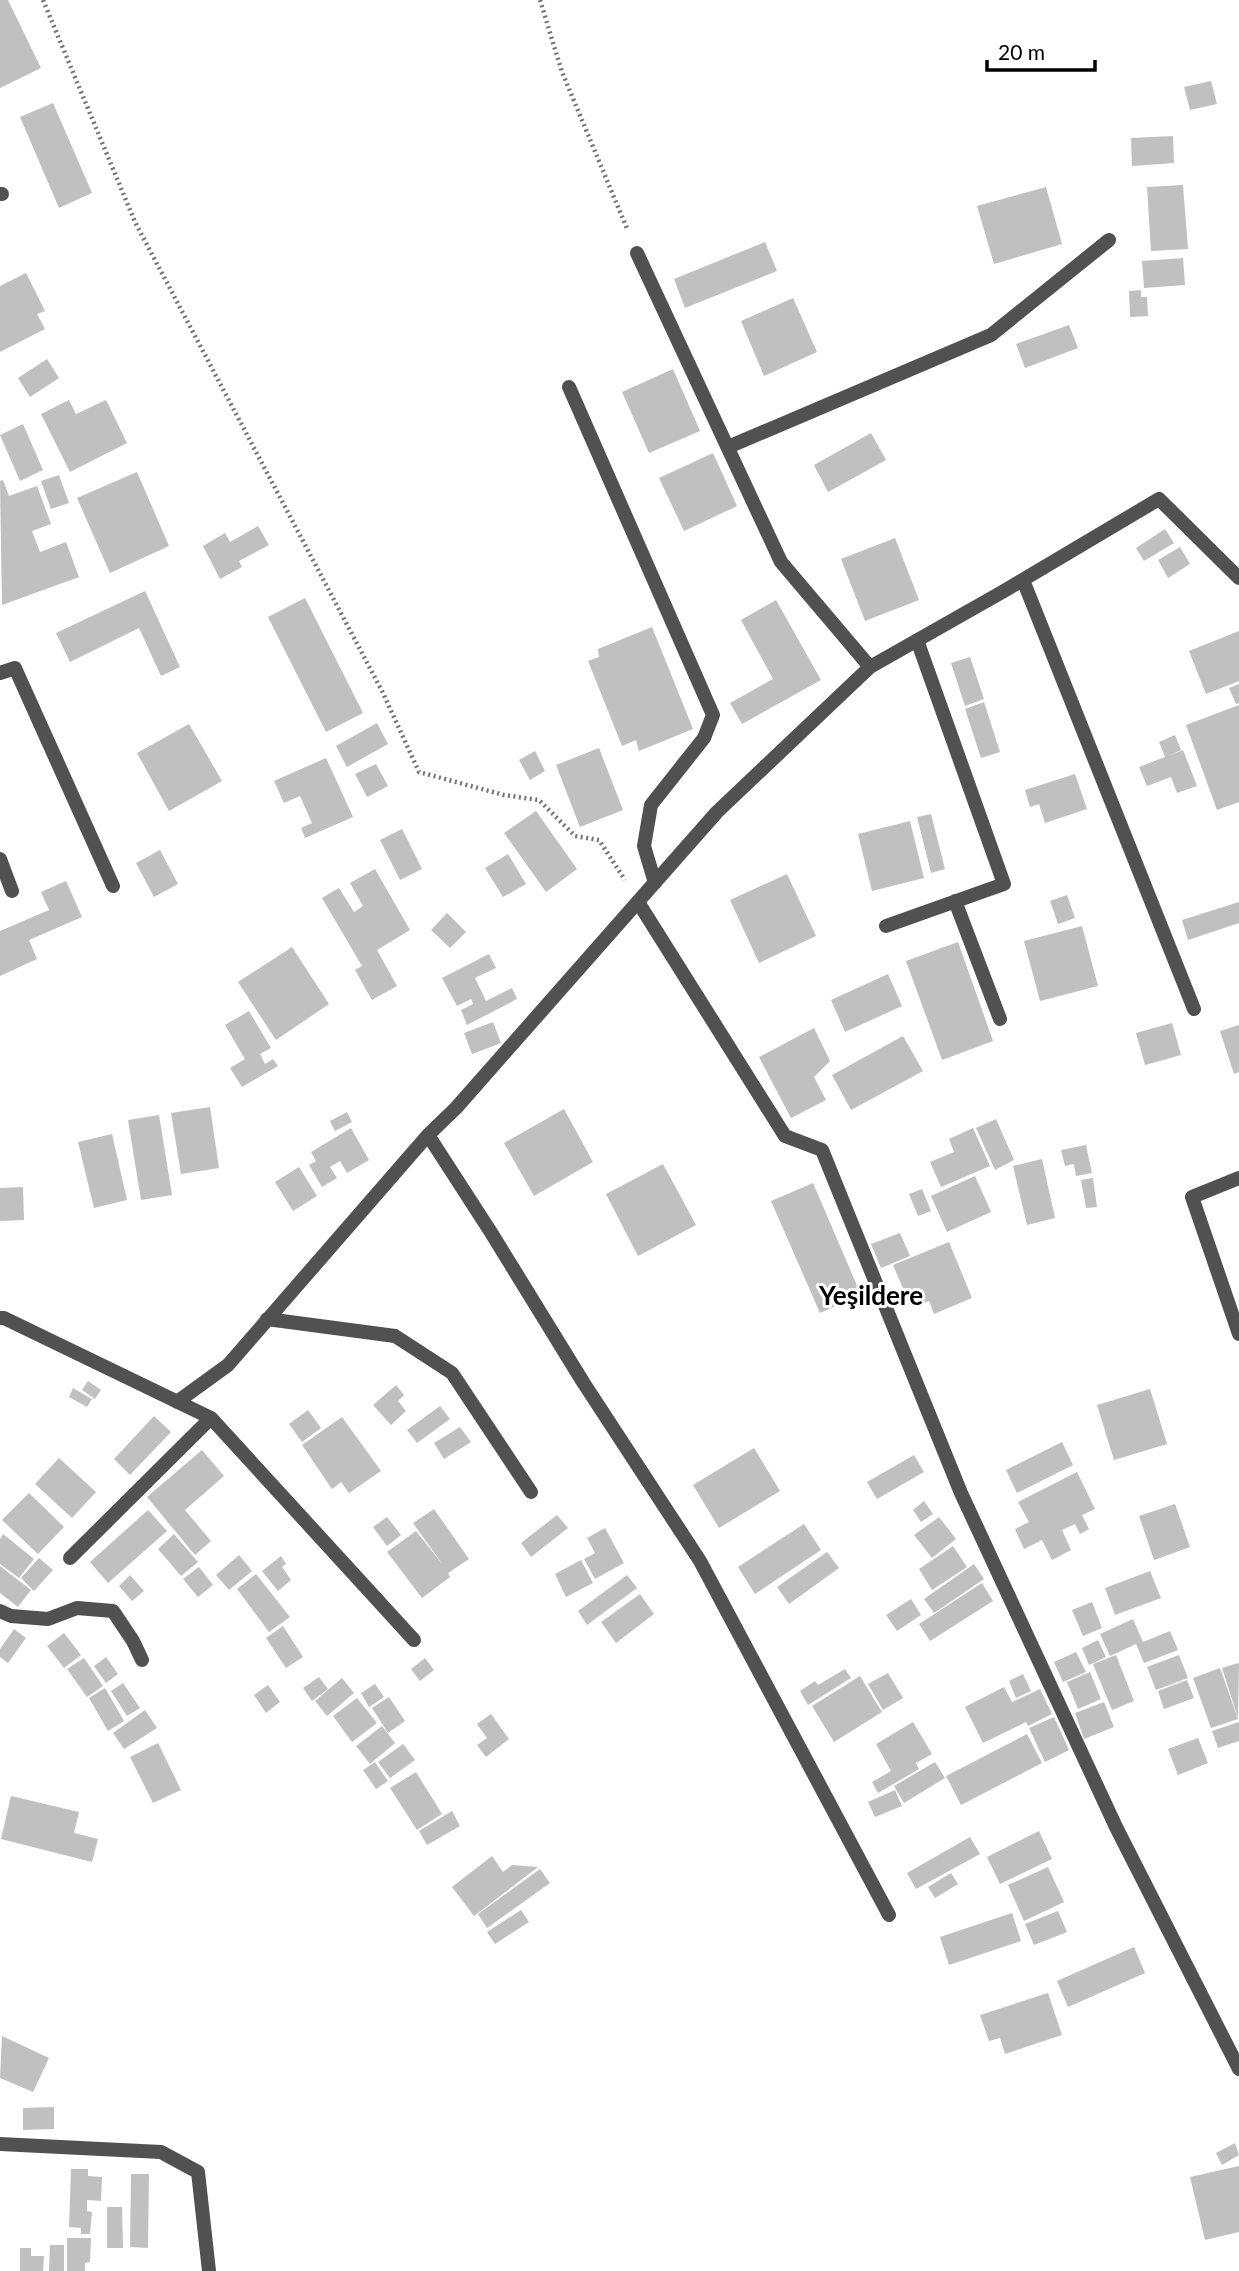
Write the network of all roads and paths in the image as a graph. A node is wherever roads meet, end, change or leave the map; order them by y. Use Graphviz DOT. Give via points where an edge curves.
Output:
graph roads {
  1 [pos="43,0"];
  2 [pos="540,0"];
  3 [pos="1109,240"];
  4 [pos="637,253"];
  5 [pos="569,387"];
  6 [pos="728,447"];
  7 [pos="1239,578"];
  8 [pos="1023,580"];
  9 [pos="917,640"];
  10 [pos="870,667"];
  11 [pos="0,673"];
  12 [pos="0,859"];
  13 [pos="655,883"];
  14 [pos="113,886"];
  15 [pos="12,891"];
  16 [pos="955,901"];
  17 [pos="638,902"];
  18 [pos="886,926"];
  19 [pos="1194,1009"];
  20 [pos="1000,1019"];
  21 [pos="428,1135"];
  22 [pos="1239,1178"];
  23 [pos="0,1318"];
  24 [pos="267,1320"];
  25 [pos="1239,1334"];
  26 [pos="177,1402"];
  27 [pos="211,1418"];
  28 [pos="531,1492"];
  29 [pos="70,1558"];
  30 [pos="0,1611"];
  31 [pos="414,1640"];
  32 [pos="142,1660"];
  33 [pos="889,1916"];
  34 [pos="1239,2069"];
  35 [pos="0,2144"];
  36 [pos="209,2271"];
  1 -- 17 [label="path" via="135,222 383,693 419,772 539,800 575,836 599,840"];
  2 -- 4 [label="path" via="562,72"];
  3 -- 6 [label="street" via="991,335"];
  4 -- 6 [label="street"];
  5 -- 13 [label="street" via="713,715 704,738 651,805 644,846"];
  6 -- 10 [label="street" via="781,562"];
  7 -- 8 [label="street" via="1159,499"];
  8 -- 9 [label="street"];
  8 -- 19 [label="street"];
  9 -- 10 [label="street"];
  9 -- 16 [label="street" via="1004,884"];
  10 -- 13 [label="street" via="717,812"];
  11 -- 14 [label="street" via="15,668"];
  12 -- 15 [label="street"];
  13 -- 17 [label="street"];
  16 -- 18 [label="street"];
  16 -- 20 [label="street"];
  17 -- 21 [label="street"];
  17 -- 34 [label="street" via="785,1136 822,1150 967,1506 1116,1827"];
  21 -- 24 [label="street"];
  21 -- 33 [label="street" via="700,1561"];
  22 -- 25 [label="street" via="1192,1197"];
  23 -- 26 [label="street"];
  24 -- 26 [label="street" via="228,1365"];
  24 -- 28 [label="street" via="395,1336 452,1373"];
  26 -- 27 [label="street"];
  27 -- 29 [label="street"];
  27 -- 31 [label="street"];
  30 -- 32 [label="street" via="48,1619 76,1608 113,1611"];
  35 -- 36 [label="street" via="161,2152 198,2172"];
}
